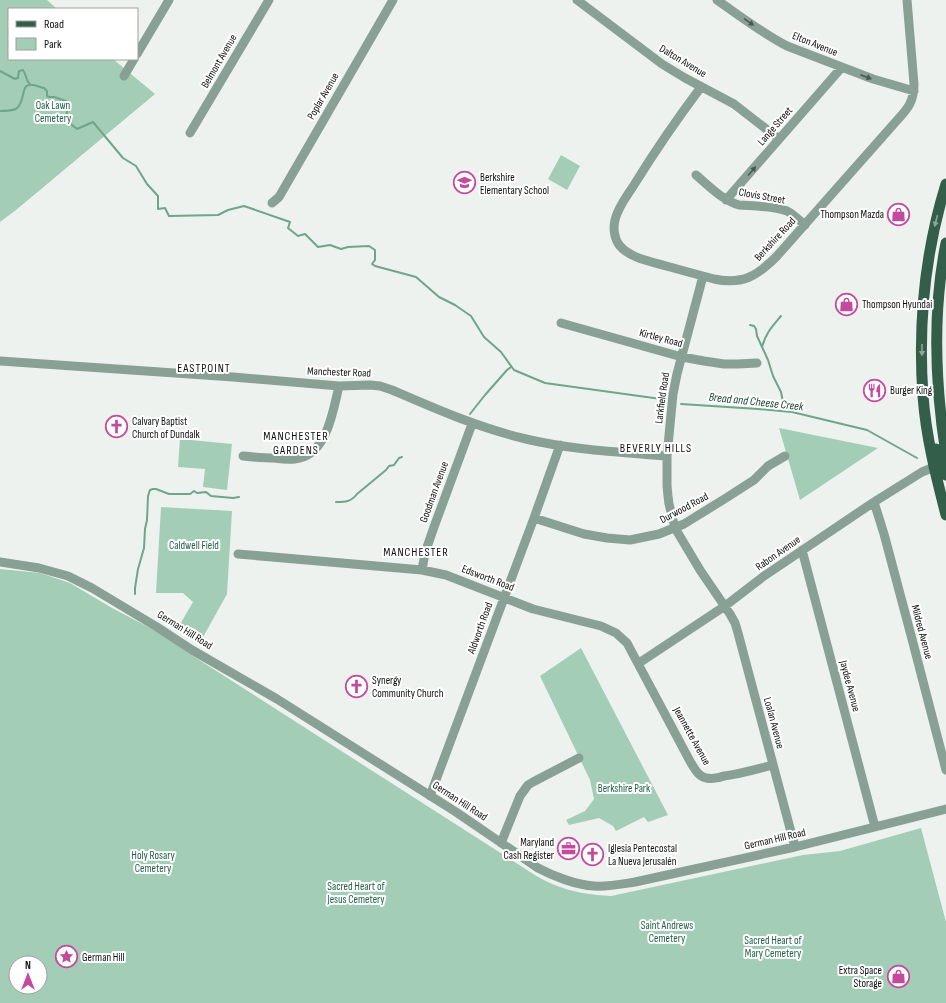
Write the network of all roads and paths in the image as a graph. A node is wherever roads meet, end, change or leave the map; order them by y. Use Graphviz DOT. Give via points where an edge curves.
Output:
graph roads {
  1 [pos="169,0"];
  2 [pos="269,0"];
  3 [pos="393,0"];
  4 [pos="576,0"];
  5 [pos="717,0"];
  6 [pos="907,0"];
  7 [pos="138,52"];
  8 [pos="133,60"];
  9 [pos="842,67"];
  10 [pos="124,76"];
  11 [pos="701,86"];
  12 [pos="914,91"];
  13 [pos="190,133"];
  14 [pos="779,139"];
  15 [pos="696,175"];
  16 [pos="946,184"];
  17 [pos="726,200"];
  18 [pos="272,203"];
  19 [pos="805,225"];
  20 [pos="946,243"];
  21 [pos="703,276"];
  22 [pos="561,323"];
  23 [pos="682,357"];
  24 [pos="0,361"];
  25 [pos="757,363"];
  26 [pos="339,386"];
  27 [pos="925,418"];
  28 [pos="472,424"];
  29 [pos="560,445"];
  30 [pos="946,454"];
  31 [pos="243,456"];
  32 [pos="667,456"];
  33 [pos="785,456"];
  34 [pos="946,464"];
  35 [pos="934,467"];
  36 [pos="946,476"];
  37 [pos="874,502"];
  38 [pos="946,515"];
  39 [pos="534,518"];
  40 [pos="675,528"];
  41 [pos="802,550"];
  42 [pos="238,554"];
  43 [pos="0,562"];
  44 [pos="422,570"];
  45 [pos="504,597"];
  46 [pos="725,606"];
  47 [pos="639,663"];
  48 [pos="579,758"];
  49 [pos="773,765"];
  50 [pos="946,770"];
  51 [pos="430,796"];
  52 [pos="946,809"];
  53 [pos="875,827"];
  54 [pos="501,843"];
  55 [pos="795,847"];
  1 -- 7 [label="street"];
  2 -- 13 [label="street, Belmont Avenue"];
  3 -- 18 [label="street, Poplar Avenue" via="279,197"];
  4 -- 11 [label="street, Dalton Avenue" via="672,71"];
  5 -- 9 [label="street, Elton Avenue, one-way" via="774,40"];
  6 -- 12 [label="street, Berkshire Road"];
  8 -- 10 [label="street"];
  9 -- 12 [label="street, Elton Avenue, one-way"];
  9 -- 14 [label="street, Lange Street"];
  11 -- 14 [label="street, Dalton Avenue" via="734,104"];
  11 -- 21 [label="street, Berkshire Road" via="649,160 615,218 614,227 617,243 630,254"];
  12 -- 19 [label="street, Berkshire Road" via="907,108"];
  17 -- 14 [label="street, Lange Street, one-way"];
  15 -- 17 [label="street, Clovis Street"];
  16 -- 27 [label="main road, one-way" via="930,247 926,276 922,321"];
  17 -- 19 [label="street, Clovis Street" via="739,205 787,211"];
  19 -- 21 [label="street, Berkshire Road" via="757,274 740,280 721,280"];
  20 -- 30 [label="main road" via="938,296 936,357"];
  21 -- 23 [label="street, Larkfield Road"];
  22 -- 23 [label="street, Kirtley Road"];
  23 -- 25 [label="street, Kirtley Road" via="724,364"];
  23 -- 32 [label="street, Larkfield Road" via="673,394"];
  24 -- 26 [label="street, Manchester Road"];
  26 -- 28 [label="street, Manchester Road" via="370,385 386,388"];
  26 -- 31 [label="street" via="323,439 306,457 292,460"];
  27 -- 34 [label="main road" via="939,460"];
  27 -- 35 [label="main road"];
  28 -- 29 [label="street, Manchester Road" via="524,439"];
  28 -- 44 [label="street, Goodman Avenue" via="434,527"];
  29 -- 32 [label="street, Manchester Road"];
  29 -- 39 [label="street, Aldworth Road"];
  32 -- 40 [label="street, Larkfield Road" via="668,496"];
  33 -- 40 [label="street, Durwood Road" via="768,466 754,480"];
  35 -- 36 [label="main road" via="944,471"];
  35 -- 37 [label="street, Rabon Avenue"];
  35 -- 38 [label="main road"];
  37 -- 41 [label="street, Rabon Avenue"];
  37 -- 50 [label="street, Mildred Avenue"];
  39 -- 40 [label="street, Durwood Road" via="595,537 630,540"];
  39 -- 45 [label="street, Aldworth Road"];
  40 -- 46 [label="street, Larkfield Road"];
  41 -- 46 [label="street, Rabon Avenue"];
  41 -- 53 [label="street, Jaydee Avenue"];
  42 -- 44 [label="street, Edsworth Road"];
  43 -- 51 [label="street, German Hill Road" via="68,576 92,588 277,699"];
  44 -- 45 [label="street, Edsworth Road" via="446,575"];
  45 -- 47 [label="street, Edsworth Road" via="532,609 609,629 628,643"];
  45 -- 51 [label="street, Aldworth Road"];
  46 -- 47 [label="street, Rabon Avenue"];
  46 -- 49 [label="street, Loalan Avenue" via="735,623"];
  47 -- 49 [label="street, Jeannette Avenue" via="691,763 700,775 714,778"];
  48 -- 54 [label="street" via="528,785 520,796"];
  49 -- 55 [label="street, Loalan Avenue"];
  51 -- 54 [label="street, German Hill Road"];
  52 -- 53 [label="street, German Hill Road"];
  53 -- 55 [label="street, German Hill Road"];
  54 -- 55 [label="street, German Hill Road" via="548,873 594,886 635,882"];
}
